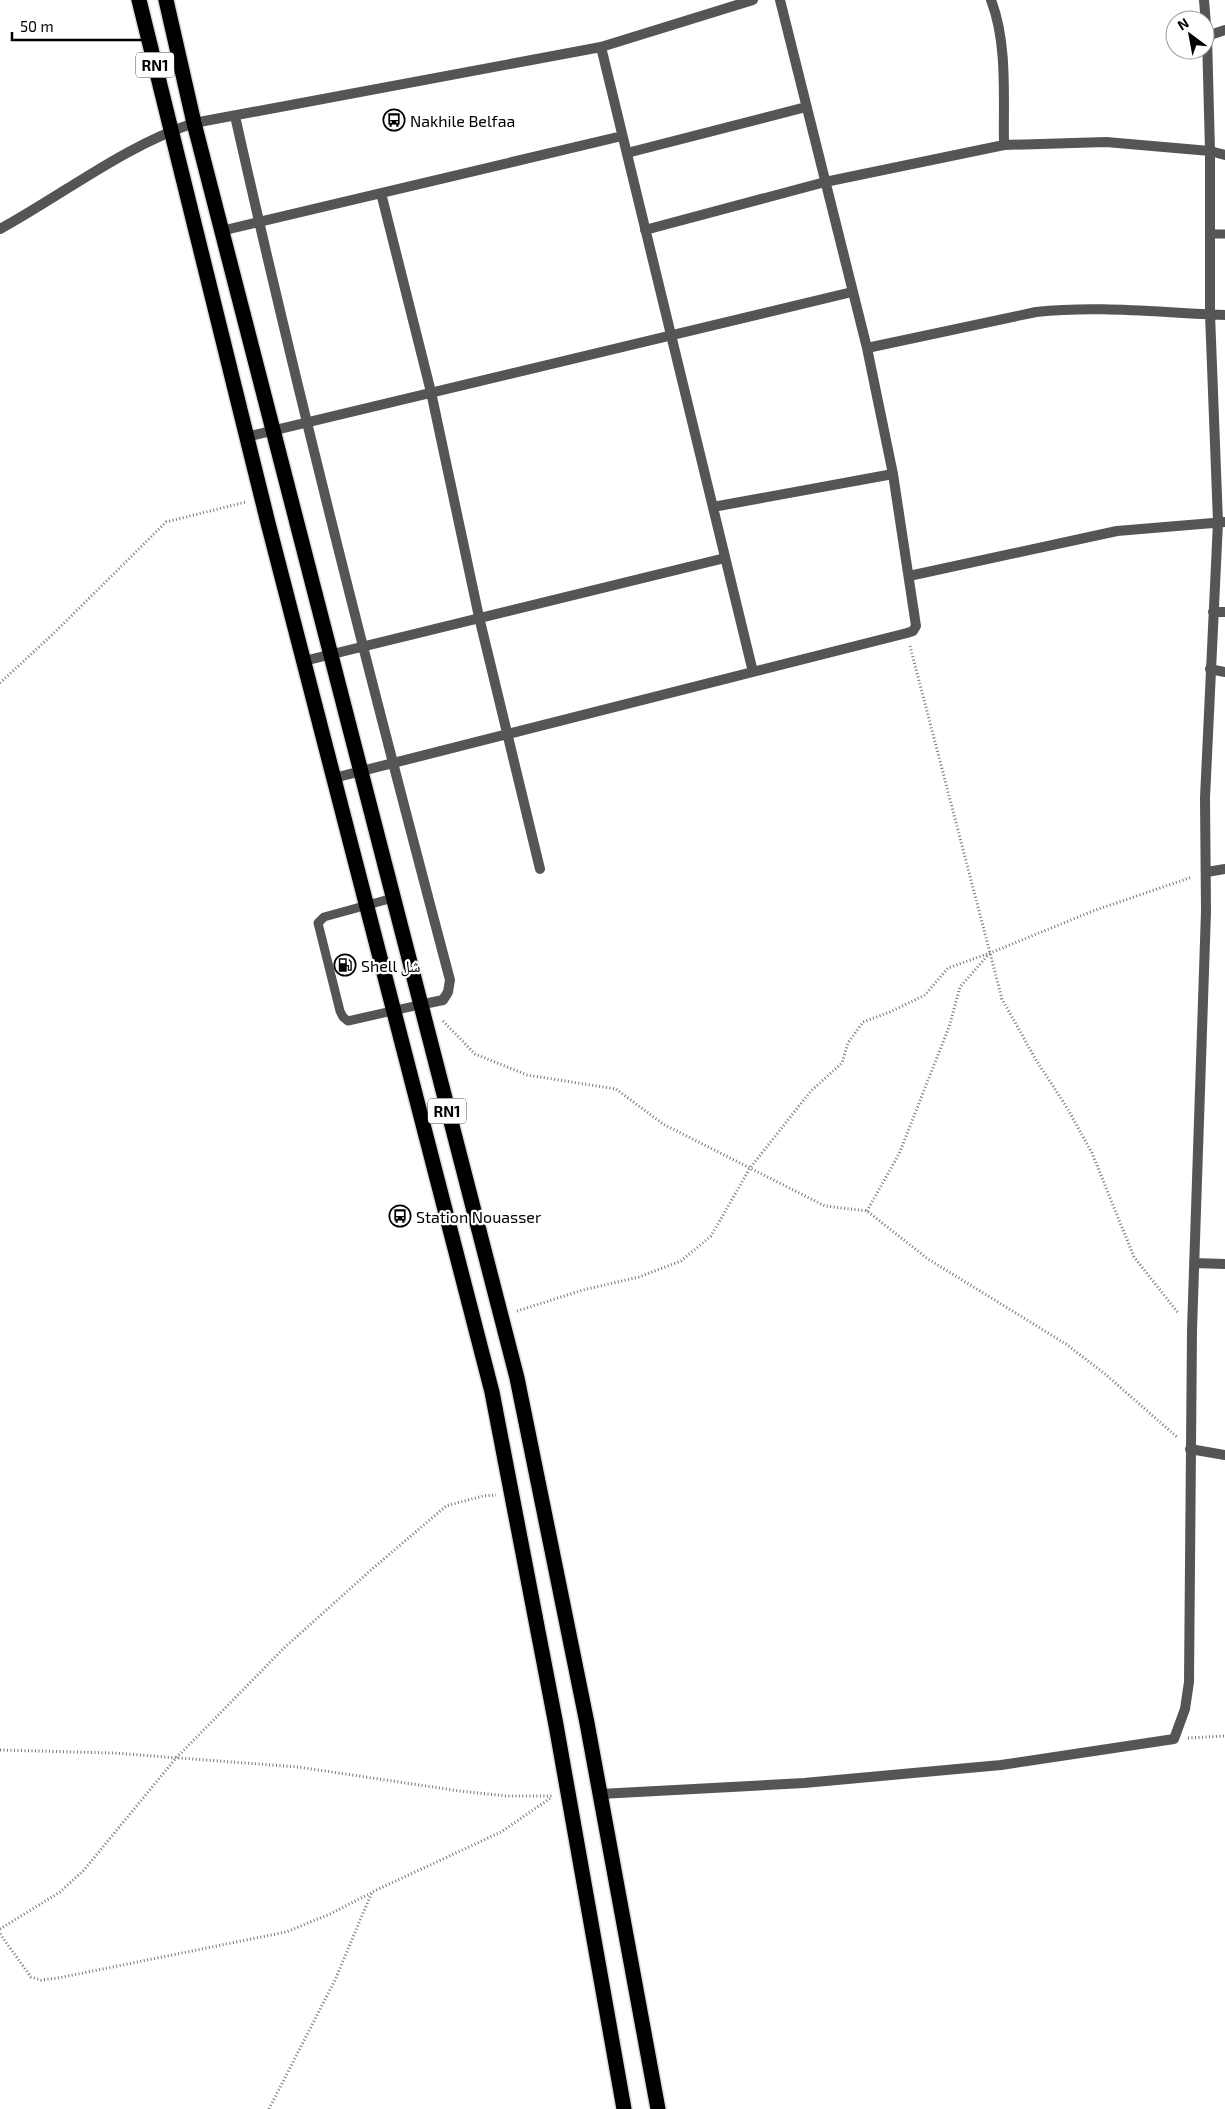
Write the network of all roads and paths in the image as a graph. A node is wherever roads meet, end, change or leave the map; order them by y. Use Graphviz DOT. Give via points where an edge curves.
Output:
graph roads {
  1 [pos="140,0"];
  2 [pos="166,0"];
  3 [pos="753,0"];
  4 [pos="780,0"];
  5 [pos="991,0"];
  6 [pos="601,47"];
  7 [pos="1208,60"];
  8 [pos="806,107"];
  9 [pos="235,116"];
  10 [pos="194,123"];
  11 [pos="171,131"];
  12 [pos="622,136"];
  13 [pos="1004,145"];
  14 [pos="1210,152"];
  15 [pos="627,153"];
  16 [pos="1225,155"];
  17 [pos="825,182"];
  18 [pos="381,193"];
  19 [pos="258,222"];
  20 [pos="0,229"];
  21 [pos="645,230"];
  22 [pos="221,232"];
  23 [pos="1210,234"];
  24 [pos="1225,234"];
  25 [pos="852,292"];
  26 [pos="1210,314"];
  27 [pos="1225,315"];
  28 [pos="671,335"];
  29 [pos="867,348"];
  30 [pos="431,392"];
  31 [pos="307,422"];
  32 [pos="272,430"];
  33 [pos="246,437"];
  34 [pos="893,474"];
  35 [pos="262,498"];
  36 [pos="712,507"];
  37 [pos="1221,522"];
  38 [pos="725,558"];
  39 [pos="909,576"];
  40 [pos="1213,612"];
  41 [pos="1225,612"];
  42 [pos="479,618"];
  43 [pos="907,633"];
  44 [pos="363,646"];
  45 [pos="330,654"];
  46 [pos="304,661"];
  47 [pos="1210,669"];
  48 [pos="752,672"];
  49 [pos="1225,672"];
  50 [pos="0,683"];
  51 [pos="507,735"];
  52 [pos="392,762"];
  53 [pos="360,771"];
  54 [pos="334,778"];
  55 [pos="540,869"];
  56 [pos="1225,869"];
  57 [pos="1206,872"];
  58 [pos="393,898"];
  59 [pos="367,905"];
  60 [pos="990,953"];
  61 [pos="423,1004"];
  62 [pos="393,1011"];
  63 [pos="750,1168"];
  64 [pos="867,1211"];
  65 [pos="1194,1263"];
  66 [pos="1225,1264"];
  67 [pos="501,1316"];
  68 [pos="1192,1330"];
  69 [pos="1190,1449"];
  70 [pos="1225,1454"];
  71 [pos="512,1493"];
  72 [pos="1225,1736"];
  73 [pos="1174,1739"];
  74 [pos="0,1750"];
  75 [pos="176,1758"];
  76 [pos="600,1794"];
  77 [pos="561,1797"];
  78 [pos="372,1892"];
  79 [pos="0,1929"];
  80 [pos="0,1934"];
  81 [pos="269,2109"];
  82 [pos="624,2109"];
  83 [pos="658,2109"];
  1 -- 11 [label="highway, RN1"];
  2 -- 10 [label="highway, RN1"];
  3 -- 6 [label="street"];
  4 -- 8 [label="street"];
  5 -- 13 [label="street" via="1002,59"];
  6 -- 9 [label="street"];
  6 -- 12 [label="street"];
  7 -- 14 [label="street"];
  8 -- 15 [label="street"];
  8 -- 17 [label="street"];
  9 -- 10 [label="street"];
  9 -- 19 [label="street"];
  10 -- 11 [label="street"];
  10 -- 22 [label="highway, RN1"];
  11 -- 20 [label="street"];
  11 -- 33 [label="highway, RN1"];
  12 -- 15 [label="street"];
  12 -- 18 [label="street"];
  13 -- 14 [label="street" via="1106,142"];
  13 -- 17 [label="street"];
  14 -- 16 [label="street"];
  14 -- 23 [label="street"];
  15 -- 21 [label="street"];
  17 -- 21 [label="street"];
  17 -- 25 [label="street"];
  18 -- 19 [label="street"];
  18 -- 30 [label="street"];
  19 -- 22 [label="street"];
  19 -- 31 [label="street"];
  21 -- 28 [label="street"];
  22 -- 32 [label="highway, RN1"];
  23 -- 24 [label="lane"];
  23 -- 26 [label="street"];
  25 -- 28 [label="street"];
  25 -- 29 [label="street"];
  26 -- 27 [label="street"];
  26 -- 29 [label="street" via="1098,308 1050,310"];
  26 -- 37 [label="street"];
  28 -- 30 [label="street"];
  28 -- 36 [label="street"];
  29 -- 34 [label="street"];
  30 -- 31 [label="street"];
  30 -- 42 [label="street"];
  31 -- 32 [label="street"];
  31 -- 44 [label="street"];
  32 -- 33 [label="street"];
  32 -- 45 [label="highway, RN1"];
  33 -- 35 [label="highway, RN1"];
  34 -- 36 [label="street"];
  34 -- 39 [label="street"];
  35 -- 46 [label="highway, RN1"];
  35 -- 50 [label="path" via="166,522"];
  36 -- 38 [label="street"];
  37 -- 39 [label="street" via="1117,531"];
  37 -- 40 [label="street"];
  38 -- 42 [label="street"];
  38 -- 48 [label="street"];
  39 -- 43 [label="street" via="916,623 913,631"];
  40 -- 41 [label="street"];
  40 -- 47 [label="street"];
  42 -- 44 [label="street"];
  42 -- 51 [label="street"];
  43 -- 48 [label="street"];
  43 -- 60 [label="path"];
  44 -- 45 [label="street"];
  44 -- 52 [label="street"];
  45 -- 46 [label="street"];
  45 -- 53 [label="highway, RN1"];
  46 -- 54 [label="highway, RN1"];
  47 -- 49 [label="street"];
  47 -- 57 [label="street"];
  48 -- 51 [label="street"];
  51 -- 52 [label="street"];
  51 -- 55 [label="street"];
  52 -- 53 [label="street"];
  52 -- 61 [label="street" via="450,980 443,1000"];
  53 -- 54 [label="street"];
  53 -- 58 [label="highway, RN1"];
  54 -- 59 [label="highway, RN1"];
  56 -- 57 [label="street"];
  57 -- 60 [label="path" via="1093,911"];
  57 -- 65 [label="street"];
  58 -- 59 [label="lane"];
  58 -- 61 [label="highway, RN1"];
  59 -- 62 [label="highway, RN1"];
  59 -- 62 [label="lane" via="324,917 318,923 343,1017 348,1021"];
  60 -- 63 [label="path" via="948,968 925,995 863,1022 848,1043 842,1063 811,1091"];
  60 -- 64 [label="path" via="960,987 949,1027 899,1154"];
  60 -- 68 [label="path" via="1002,999 1092,1153 1134,1257"];
  61 -- 62 [label="lane"];
  61 -- 63 [label="path" via="475,1054 526,1075 616,1089 663,1124"];
  61 -- 67 [label="highway, RN1"];
  62 -- 71 [label="highway, RN1" via="492,1392"];
  63 -- 64 [label="path" via="825,1206"];
  63 -- 67 [label="path" via="711,1236 681,1261 639,1277 583,1290"];
  64 -- 69 [label="path" via="928,1259 1066,1344"];
  65 -- 66 [label="street"];
  65 -- 68 [label="street"];
  67 -- 76 [label="highway, RN1" via="517,1378"];
  68 -- 69 [label="street"];
  69 -- 70 [label="street"];
  69 -- 73 [label="street" via="1189,1682 1185,1709"];
  71 -- 75 [label="path" via="483,1496 446,1506 284,1648"];
  71 -- 77 [label="highway, RN1"];
  72 -- 73 [label="path"];
  73 -- 76 [label="street" via="1001,1765 804,1783"];
  74 -- 75 [label="path"];
  75 -- 77 [label="path" via="298,1767 507,1796"];
  75 -- 79 [label="path" via="84,1870 60,1892"];
  76 -- 83 [label="highway, RN1"];
  77 -- 78 [label="path" via="501,1832"];
  77 -- 82 [label="highway, RN1"];
  78 -- 80 [label="path" via="286,1932 41,1980 25,1972"];
  78 -- 81 [label="path" via="335,1980"];
}
